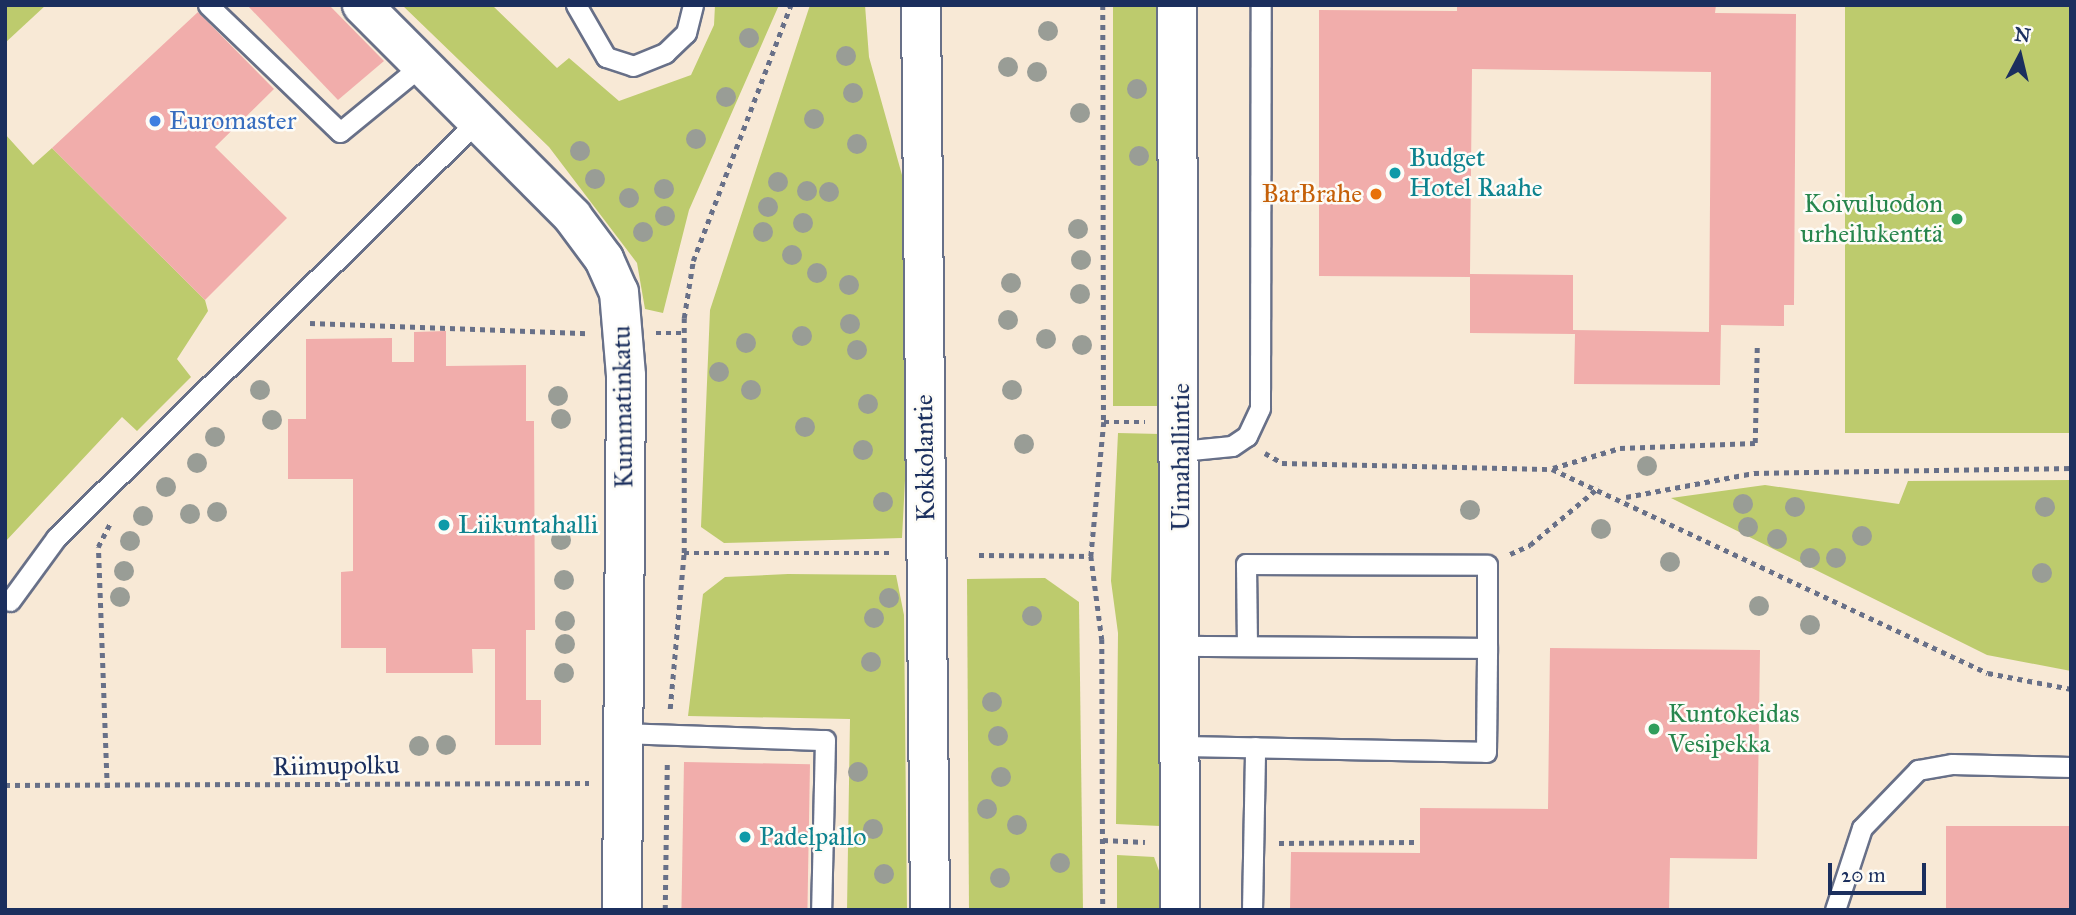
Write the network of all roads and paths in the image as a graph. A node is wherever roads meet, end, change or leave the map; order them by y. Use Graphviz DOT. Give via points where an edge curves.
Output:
graph roads {
  1 [pos="208,5"];
  2 [pos="362,5"];
  3 [pos="576,5"];
  4 [pos="693,5"];
  5 [pos="792,5"];
  6 [pos="921,5"];
  7 [pos="1103,5"];
  8 [pos="1177,5"];
  9 [pos="1261,5"];
  10 [pos="422,65"];
  11 [pos="476,122"];
  12 [pos="303,323"];
  13 [pos="624,333"];
  14 [pos="1757,347"];
  15 [pos="1104,422"];
  16 [pos="1182,436"];
  17 [pos="1247,436"];
  18 [pos="2071,468"];
  19 [pos="1552,469"];
  20 [pos="1599,486"];
  21 [pos="1624,497"];
  22 [pos="115,515"];
  23 [pos="684,553"];
  24 [pos="893,553"];
  25 [pos="979,555"];
  26 [pos="1091,556"];
  27 [pos="1487,565"];
  28 [pos="10,601"];
  29 [pos="1181,646"];
  30 [pos="1247,646"];
  31 [pos="1487,648"];
  32 [pos="2071,689"];
  33 [pos="623,733"];
  34 [pos="668,735"];
  35 [pos="1180,747"];
  36 [pos="1255,747"];
  37 [pos="2071,767"];
  38 [pos="623,782"];
  39 [pos="667,782"];
  40 [pos="5,785"];
  41 [pos="107,788"];
  42 [pos="1416,842"];
  43 [pos="1253,843"];
  44 [pos="622,910"];
  45 [pos="664,910"];
  46 [pos="821,910"];
  47 [pos="930,910"];
  48 [pos="1103,910"];
  49 [pos="1180,910"];
  50 [pos="1252,910"];
  51 [pos="1835,910"];
  1 -- 10 [label="lane" via="340,132"];
  2 -- 10 [label="street, Kummatinkatu"];
  3 -- 4 [label="lane" via="606,57 633,66 664,53 686,33"];
  5 -- 23 [label="path" via="692,261 684,318"];
  6 -- 47 [label="street, Kokkolantie"];
  7 -- 15 [label="path"];
  8 -- 16 [label="street, Uimahallintie"];
  9 -- 17 [label="lane" via="1260,408"];
  10 -- 11 [label="street, Kummatinkatu"];
  11 -- 13 [label="street, Kummatinkatu" via="572,216 604,258 619,292"];
  11 -- 28 [label="lane" via="56,538"];
  12 -- 13 [label="path"];
  13 -- 33 [label="street, Kummatinkatu"];
  14 -- 19 [label="path" via="1755,443 1620,449"];
  15 -- 16 [label="path"];
  15 -- 26 [label="path"];
  16 -- 17 [label="lane" via="1221,450"];
  16 -- 29 [label="street, Uimahallintie"];
  17 -- 19 [label="path" via="1282,463"];
  18 -- 21 [label="path" via="1754,473"];
  19 -- 20 [label="path"];
  20 -- 21 [label="path"];
  20 -- 27 [label="path" via="1530,545"];
  21 -- 32 [label="path" via="1988,673"];
  22 -- 41 [label="path" via="98,547"];
  23 -- 24 [label="path"];
  23 -- 34 [label="path"];
  25 -- 26 [label="path"];
  26 -- 48 [label="path" via="1102,639"];
  27 -- 30 [label="lane" via="1246,564"];
  27 -- 31 [label="lane"];
  29 -- 30 [label="lane"];
  29 -- 35 [label="street, Uimahallintie"];
  30 -- 31 [label="lane"];
  31 -- 36 [label="lane" via="1486,752"];
  33 -- 34 [label="lane"];
  33 -- 38 [label="street, Kummatinkatu"];
  34 -- 39 [label="path"];
  34 -- 46 [label="lane" via="825,740"];
  35 -- 36 [label="lane"];
  35 -- 49 [label="street, Uimahallintie"];
  36 -- 43 [label="lane"];
  37 -- 51 [label="lane" via="1952,764 1918,770 1861,828"];
  38 -- 39 [label="path, Riimupolku"];
  38 -- 41 [label="path, Riimupolku"];
  38 -- 44 [label="street, Kummatinkatu"];
  39 -- 45 [label="path"];
  40 -- 41 [label="path, Riimupolku"];
  42 -- 43 [label="path"];
  43 -- 50 [label="lane"];
}
